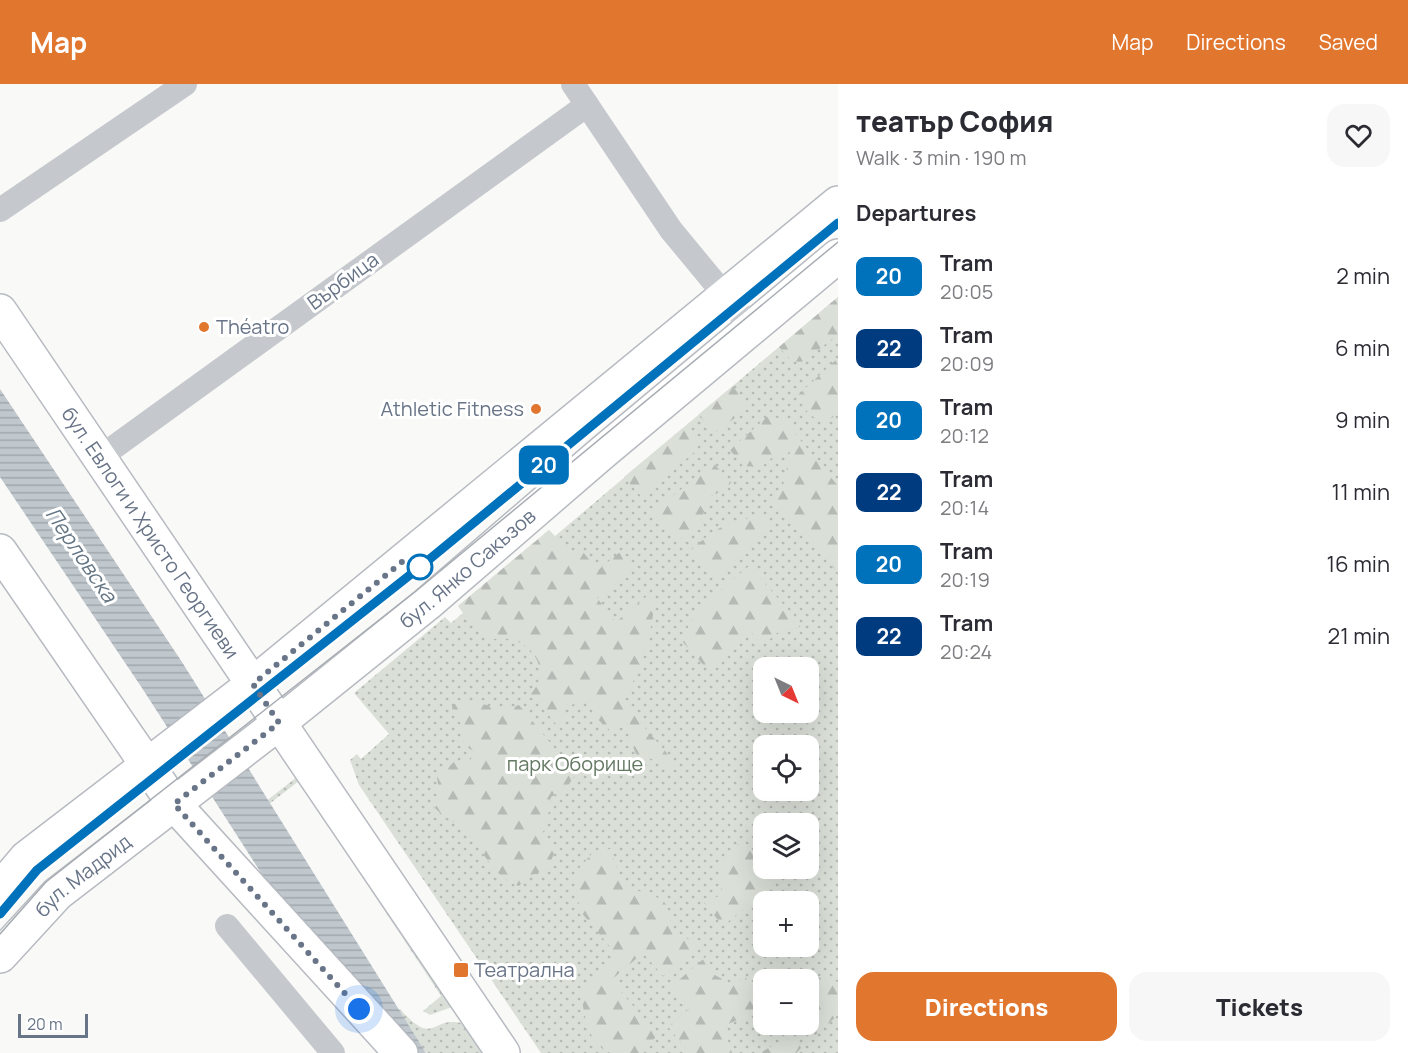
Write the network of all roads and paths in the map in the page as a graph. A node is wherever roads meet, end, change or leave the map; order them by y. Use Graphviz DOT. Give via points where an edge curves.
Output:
graph roads {
  1 [pos="185,84"];
  2 [pos="573,84"];
  3 [pos="587,105"];
  4 [pos="838,203"];
  5 [pos="0,210"];
  6 [pos="838,256"];
  7 [pos="726,296"];
  8 [pos="0,311"];
  9 [pos="752,328"];
  10 [pos="99,458"];
  11 [pos="0,551"];
  12 [pos="253,684"];
  13 [pos="279,723"];
  14 [pos="147,765"];
  15 [pos="174,804"];
  16 [pos="0,889"];
  17 [pos="227,926"];
  18 [pos="0,956"];
  19 [pos="333,1053"];
  20 [pos="401,1053"];
  21 [pos="503,1053"];
  1 -- 5 [label="street"];
  2 -- 3 [label="street"];
  3 -- 7 [label="street" via="671,230"];
  3 -- 10 [label="street, Върбица"];
  4 -- 7 [label="main road"];
  6 -- 9 [label="main road, бул. Янко Сакъзов"];
  7 -- 9 [label="street"];
  7 -- 12 [label="main road"];
  8 -- 10 [label="main road, бул. Евлоги и Христо Георгиеви"];
  9 -- 13 [label="main road, бул. Янко Сакъзов" via="427,604"];
  10 -- 12 [label="main road, бул. Евлоги и Христо Георгиеви"];
  11 -- 14 [label="main road"];
  12 -- 13 [label="main road, бул. Евлоги и Христо Георгиеви"];
  12 -- 14 [label="main road"];
  13 -- 15 [label="main road, бул. Янко Сакъзов"];
  13 -- 21 [label="main road, бул. Евлоги и Христо Георгиеви"];
  14 -- 15 [label="main road"];
  14 -- 16 [label="main road" via="26,858"];
  15 -- 18 [label="main road, бул. Мадрид" via="57,894"];
  15 -- 20 [label="main road"];
  17 -- 19 [label="street"];
}
